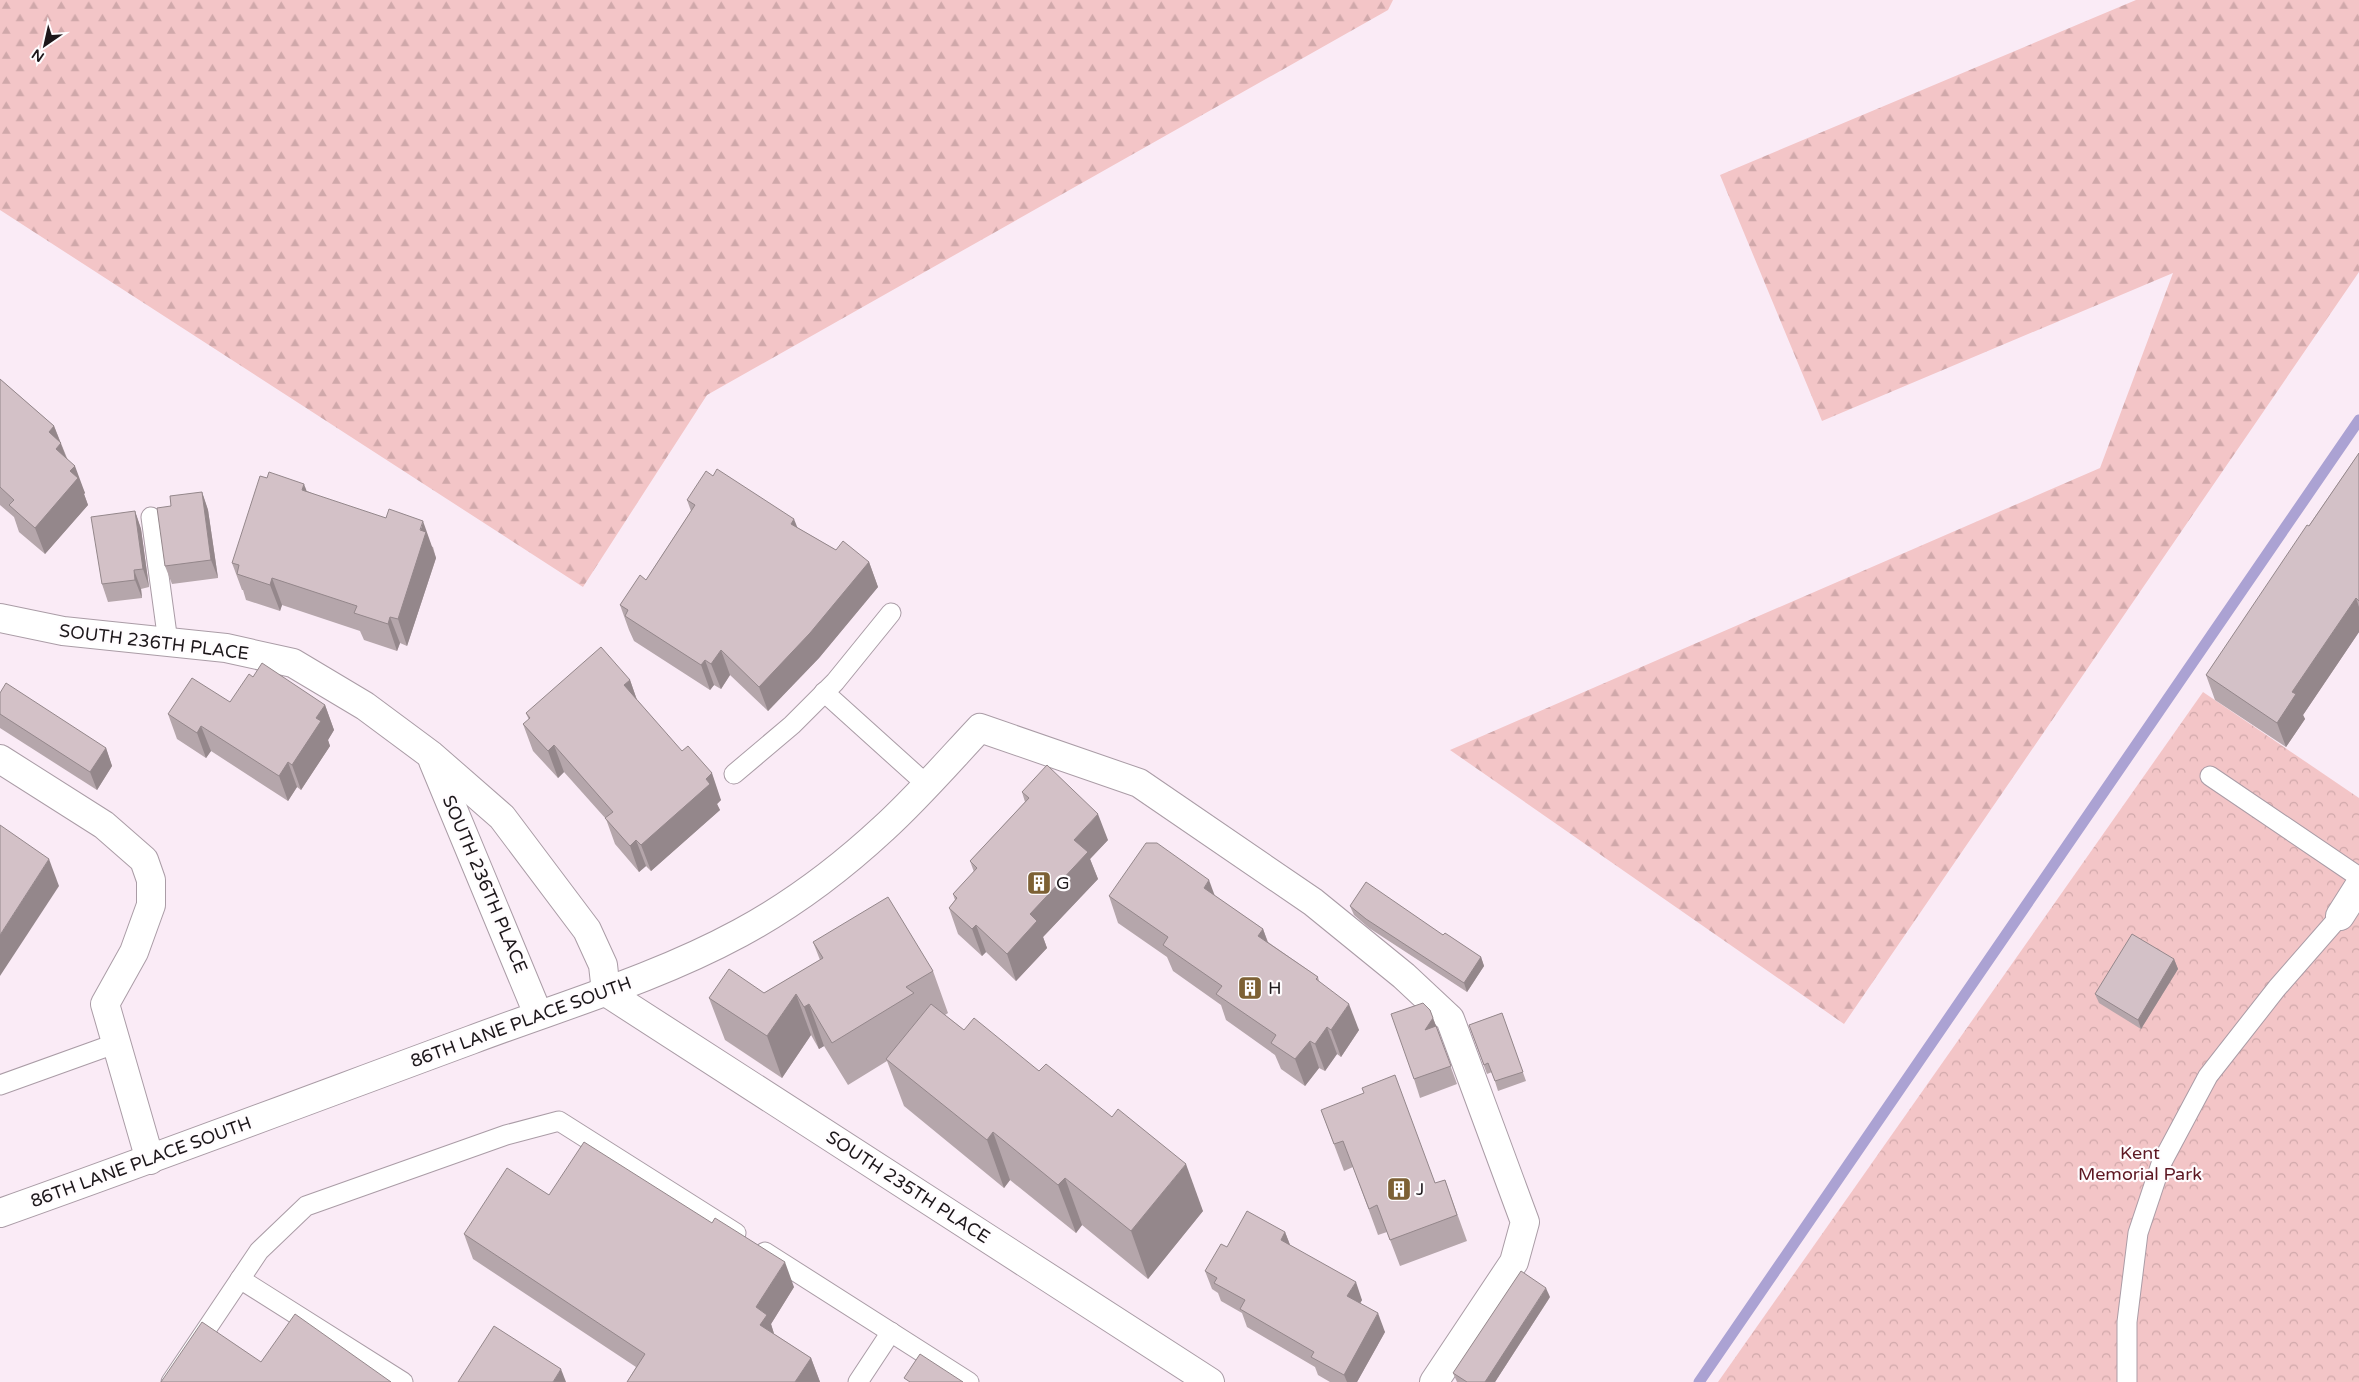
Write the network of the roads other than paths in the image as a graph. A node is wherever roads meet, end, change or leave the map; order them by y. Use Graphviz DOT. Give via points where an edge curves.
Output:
graph roads {
  1 [pos="151,517"];
  2 [pos="892,613"];
  3 [pos="0,618"];
  4 [pos="168,642"];
  5 [pos="824,692"];
  6 [pos="431,755"];
  7 [pos="0,759"];
  8 [pos="734,774"];
  9 [pos="2210,776"];
  10 [pos="926,784"];
  11 [pos="2359,877"];
  12 [pos="2359,886"];
  13 [pos="2340,916"];
  14 [pos="606,992"];
  15 [pos="538,1014"];
  16 [pos="117,1043"];
  17 [pos="0,1085"];
  18 [pos="150,1160"];
  19 [pos="0,1213"];
  20 [pos="240,1279"];
  21 [pos="891,1332"];
  22 [pos="170,1382"];
  23 [pos="403,1382"];
  24 [pos="858,1382"];
  25 [pos="968,1382"];
  26 [pos="1210,1382"];
  27 [pos="1434,1382"];
  28 [pos="2126,1382"];
  1 -- 4 [label="lane"];
  2 -- 5 [label="lane"];
  3 -- 4 [label="street, SOUTH 236TH PLACE" via="63,631"];
  4 -- 6 [label="street, SOUTH 236TH PLACE" via="226,648 293,663 366,706"];
  5 -- 8 [label="lane" via="792,725"];
  5 -- 10 [label="lane"];
  6 -- 14 [label="street, SOUTH 236TH PLACE" via="502,816 587,930 603,965"];
  6 -- 15 [label="street, SOUTH 236TH PLACE"];
  7 -- 16 [label="street" via="104,825 144,860 151,880 151,905 134,952 105,1004"];
  9 -- 11 [label="lane"];
  10 -- 14 [label="street, 86TH LANE PLACE SOUTH" via="884,828 795,898 741,933"];
  10 -- 27 [label="street, 86TH LANE PLACE SOUTH" via="980,728 1139,783 1313,902 1404,976 1450,1019 1524,1222 1514,1262"];
  12 -- 13 [label="street"];
  13 -- 28 [label="lane" via="2277,988 2208,1076 2161,1164 2138,1233 2127,1322"];
  14 -- 15 [label="street, 86TH LANE PLACE SOUTH"];
  14 -- 26 [label="street, SOUTH 235TH PLACE"];
  15 -- 18 [label="street, 86TH LANE PLACE SOUTH"];
  16 -- 17 [label="lane"];
  16 -- 18 [label="street"];
  18 -- 19 [label="street, 86TH LANE PLACE SOUTH"];
  20 -- 21 [label="lane" via="259,1251 306,1206 506,1135 559,1121"];
  20 -- 22 [label="lane"];
  20 -- 23 [label="lane"];
  21 -- 24 [label="lane"];
  21 -- 25 [label="lane"];
}
